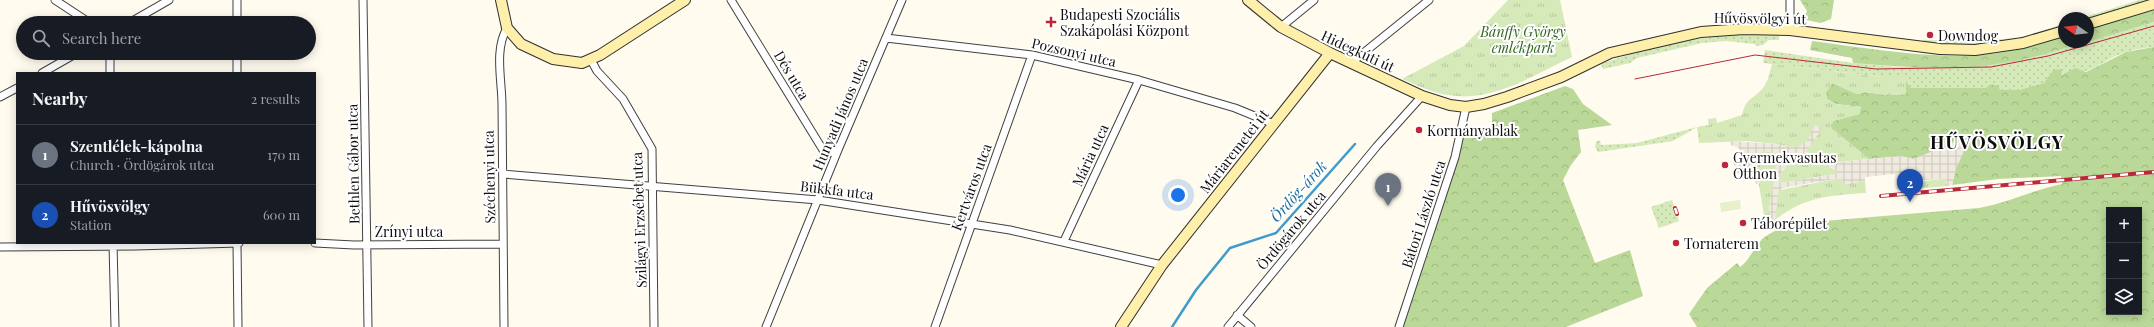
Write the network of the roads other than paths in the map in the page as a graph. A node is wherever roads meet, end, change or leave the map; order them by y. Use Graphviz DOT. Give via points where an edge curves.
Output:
graph roads {
  1 [pos="55,0"];
  2 [pos="169,0"];
  3 [pos="237,0"];
  4 [pos="363,0"];
  5 [pos="501,0"];
  6 [pos="685,0"];
  7 [pos="731,0"];
  8 [pos="902,0"];
  9 [pos="1248,0"];
  10 [pos="1314,0"];
  11 [pos="1429,0"];
  12 [pos="1790,0"];
  13 [pos="2154,4"];
  14 [pos="79,16"];
  15 [pos="141,16"];
  16 [pos="237,16"];
  17 [pos="2094,22"];
  18 [pos="1281,27"];
  19 [pos="507,28"];
  20 [pos="1790,30"];
  21 [pos="2058,33"];
  22 [pos="886,38"];
  23 [pos="1330,53"];
  24 [pos="1032,55"];
  25 [pos="65,60"];
  26 [pos="110,60"];
  27 [pos="237,60"];
  28 [pos="591,60"];
  29 [pos="1351,63"];
  30 [pos="44,72"];
  31 [pos="110,72"];
  32 [pos="237,72"];
  33 [pos="1139,80"];
  34 [pos="16,89"];
  35 [pos="1422,96"];
  36 [pos="0,97"];
  37 [pos="1466,107"];
  38 [pos="1274,124"];
  39 [pos="838,150"];
  40 [pos="503,174"];
  41 [pos="653,186"];
  42 [pos="818,200"];
  43 [pos="972,223"];
  44 [pos="1064,241"];
  45 [pos="316,243"];
  46 [pos="176,244"];
  47 [pos="238,244"];
  48 [pos="367,244"];
  49 [pos="503,244"];
  50 [pos="113,245"];
  51 [pos="0,247"];
  52 [pos="1162,265"];
  53 [pos="1237,315"];
  54 [pos="115,327"];
  55 [pos="238,327"];
  56 [pos="368,327"];
  57 [pos="504,327"];
  58 [pos="654,327"];
  59 [pos="766,327"];
  60 [pos="935,327"];
  61 [pos="1121,327"];
  62 [pos="1228,327"];
  63 [pos="1252,327"];
  64 [pos="1399,327"];
  1 -- 14 [label="street"];
  2 -- 15 [label="street"];
  3 -- 16 [label="street"];
  4 -- 48 [label="street, Bethlen Gábor utca"];
  5 -- 19 [label="main road"];
  6 -- 28 [label="main road"];
  7 -- 39 [label="street, Dés utca" via="823,150 829,153"];
  8 -- 22 [label="street, Hunyadi János utca"];
  9 -- 18 [label="main road, Hidegkúti út"];
  10 -- 18 [label="street"];
  11 -- 29 [label="street"];
  12 -- 20 [label="street"];
  13 -- 17 [label="main road"];
  18 -- 23 [label="main road, Hidegkúti út"];
  19 -- 28 [label="main road" via="521,44 542,55 564,62 582,63"];
  19 -- 40 [label="street, Széchenyi utca" via="500,47"];
  20 -- 21 [label="main road, Hűvösvölgyi út" via="1940,49 1967,50 2023,43"];
  20 -- 37 [label="main road, Hűvösvölgyi út" via="1715,31 1659,40 1610,53 1561,77 1507,98"];
  22 -- 24 [label="street, Pozsonyi utca"];
  22 -- 39 [label="street, Hunyadi János utca"];
  23 -- 29 [label="main road, Hidegkúti út"];
  23 -- 38 [label="main road, Máriaremetei út"];
  24 -- 33 [label="street, Pozsonyi utca"];
  24 -- 43 [label="street, Kertváros utca"];
  25 -- 30 [label="street"];
  26 -- 31 [label="street"];
  27 -- 32 [label="street"];
  28 -- 41 [label="street, Szilágyi Erzsébet utca" via="597,71 623,99 652,149"];
  29 -- 35 [label="main road, Hidegkúti út"];
  33 -- 38 [label="street, Pozsonyi utca" via="1235,108"];
  33 -- 44 [label="street, Mária utca"];
  34 -- 36 [label="street"];
  35 -- 37 [label="main road, Hidegkúti út"];
  35 -- 53 [label="street, Ördögárok utca" via="1377,146"];
  37 -- 64 [label="street, Bátori László utca" via="1455,157"];
  38 -- 52 [label="main road, Máriaremetei út"];
  39 -- 42 [label="street, Hunyadi János utca"];
  40 -- 41 [label="street, Bükkfa utca"];
  40 -- 49 [label="street, Széchenyi utca"];
  41 -- 42 [label="street, Bükkfa utca"];
  41 -- 58 [label="street, Szilágyi Erzsébet utca"];
  42 -- 43 [label="street, Bükkfa utca"];
  42 -- 59 [label="street, Hunyadi János utca"];
  43 -- 44 [label="street, Bükkfa utca"];
  43 -- 60 [label="street, Kertváros utca"];
  44 -- 52 [label="street, Bükkfa utca"];
  45 -- 48 [label="street, Zrínyi utca"];
  46 -- 50 [label="street"];
  47 -- 55 [label="street"];
  48 -- 49 [label="street, Zrínyi utca"];
  48 -- 56 [label="street, Bethlen Gábor utca"];
  49 -- 57 [label="street, Széchenyi utca"];
  50 -- 51 [label="street"];
  50 -- 54 [label="street"];
  52 -- 61 [label="main road, Máriaremetei út"];
  53 -- 62 [label="street, Ördögárok utca"];
  53 -- 63 [label="street"];
}
